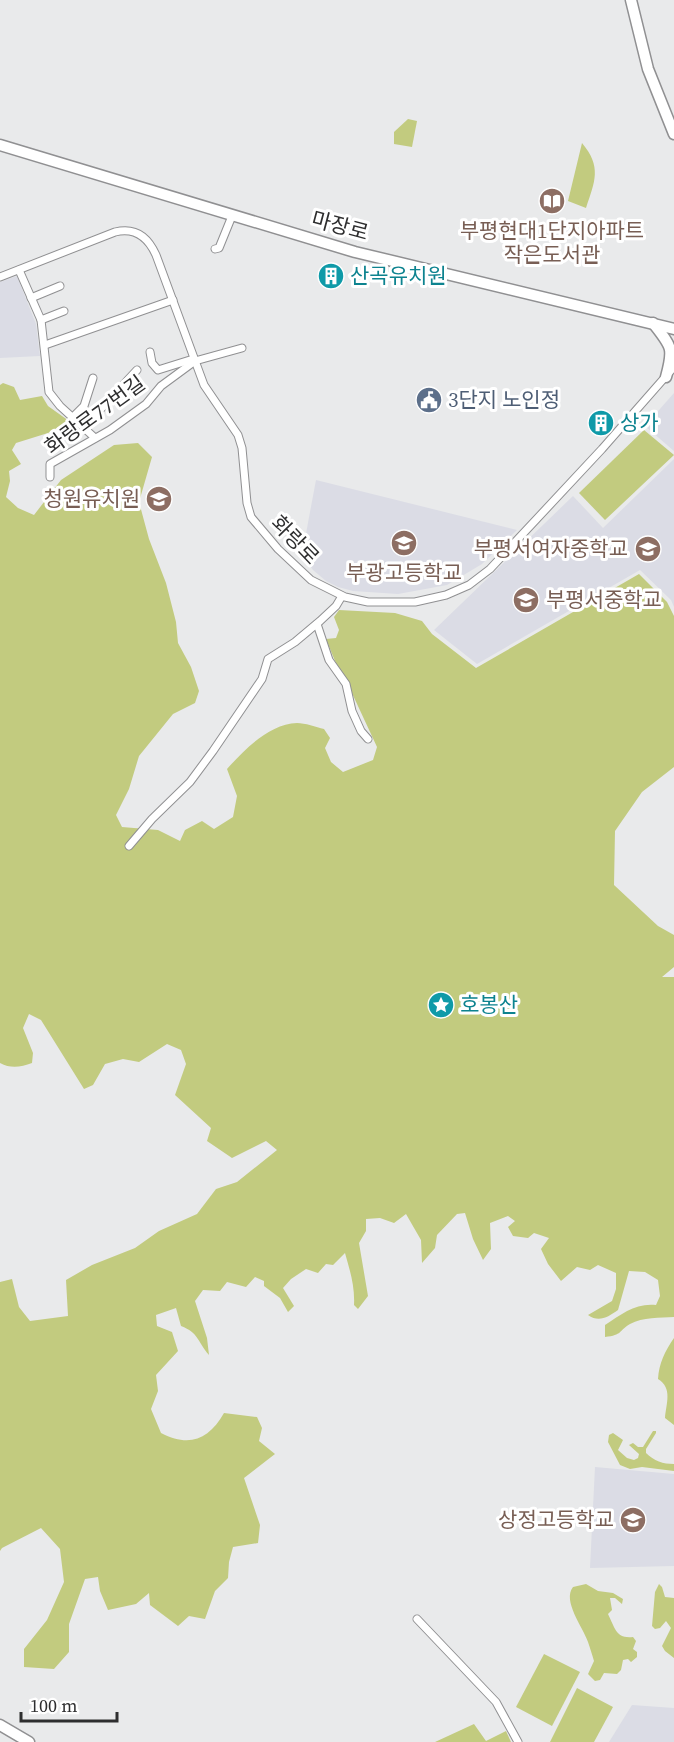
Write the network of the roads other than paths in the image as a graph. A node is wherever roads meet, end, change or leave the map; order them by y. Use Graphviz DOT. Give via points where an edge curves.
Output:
graph roads {
  1 [pos="631,0"];
  2 [pos="674,134"];
  3 [pos="0,145"];
  4 [pos="232,216"];
  5 [pos="215,249"];
  6 [pos="20,270"];
  7 [pos="0,277"];
  8 [pos="60,286"];
  9 [pos="31,298"];
  10 [pos="173,300"];
  11 [pos="64,311"];
  12 [pos="41,320"];
  13 [pos="653,323"];
  14 [pos="674,329"];
  15 [pos="45,345"];
  16 [pos="242,348"];
  17 [pos="150,352"];
  18 [pos="195,361"];
  19 [pos="674,367"];
  20 [pos="137,370"];
  21 [pos="666,377"];
  22 [pos="93,378"];
  23 [pos="73,417"];
  24 [pos="84,427"];
  25 [pos="95,438"];
  26 [pos="50,477"];
  27 [pos="342,596"];
  28 [pos="317,624"];
  29 [pos="368,739"];
  30 [pos="129,846"];
  31 [pos="417,1619"];
  32 [pos="0,1725"];
  33 [pos="29,1742"];
  34 [pos="518,1742"];
  1 -- 2 [label="main road" via="648,69"];
  3 -- 4 [label="main road, 마장로"];
  4 -- 5 [label="street" via="219,248"];
  4 -- 13 [label="main road, 마장로" via="356,252"];
  6 -- 7 [label="street, 화랑로"];
  6 -- 9 [label="street"];
  6 -- 10 [label="street, 화랑로" via="115,232 133,231 145,237 153,248"];
  8 -- 9 [label="street"];
  9 -- 12 [label="street"];
  10 -- 15 [label="street"];
  10 -- 18 [label="street, 화랑로"];
  11 -- 12 [label="street"];
  12 -- 15 [label="street"];
  13 -- 14 [label="main road, 마장로"];
  13 -- 21 [label="main road" via="671,349"];
  15 -- 23 [label="street" via="49,392"];
  16 -- 18 [label="street"];
  17 -- 18 [label="street" via="158,370"];
  18 -- 25 [label="street, 화랑로77번길" via="161,386 146,404"];
  18 -- 27 [label="street, 화랑로" via="204,386 238,435 251,517 310,580"];
  19 -- 21 [label="street, 화랑로"];
  20 -- 24 [label="street"];
  21 -- 27 [label="street, 화랑로" via="506,554 469,585 415,602 368,602"];
  22 -- 23 [label="street" via="84,406"];
  23 -- 24 [label="street"];
  24 -- 25 [label="street"];
  25 -- 26 [label="street, 화랑로77번길" via="50,464"];
  27 -- 28 [label="street"];
  28 -- 29 [label="street" via="329,660 346,684 352,711"];
  28 -- 30 [label="street" via="268,659 262,679 190,782"];
  31 -- 34 [label="street" via="495,1702"];
  32 -- 33 [label="main road"];
}
